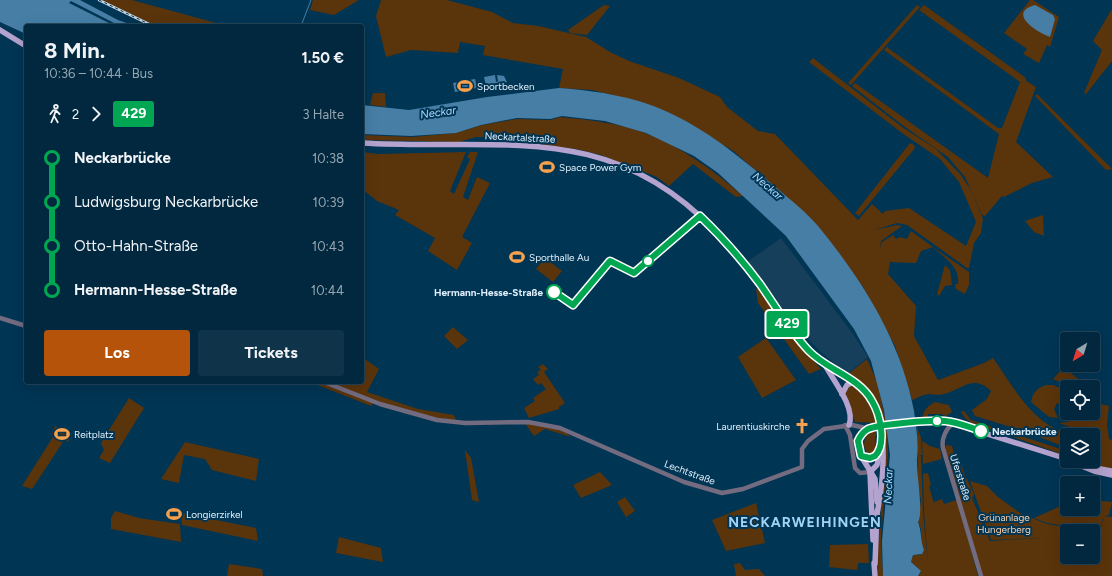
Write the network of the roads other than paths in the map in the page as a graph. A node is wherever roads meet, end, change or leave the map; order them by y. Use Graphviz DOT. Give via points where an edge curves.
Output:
graph roads {
  1 [pos="0,30"];
  2 [pos="24,45"];
  3 [pos="364,143"];
  4 [pos="0,318"];
  5 [pos="24,325"];
  6 [pos="825,365"];
  7 [pos="853,382"];
  8 [pos="329,384"];
  9 [pos="842,394"];
  10 [pos="941,421"];
  11 [pos="953,423"];
  12 [pos="847,425"];
  13 [pos="870,429"];
  14 [pos="946,430"];
  15 [pos="881,440"];
  16 [pos="861,456"];
  17 [pos="1060,457"];
  18 [pos="1086,468"];
  19 [pos="1100,468"];
  20 [pos="1112,471"];
  21 [pos="870,472"];
  22 [pos="1112,475"];
  23 [pos="877,514"];
  24 [pos="875,564"];
  25 [pos="875,576"];
  26 [pos="981,576"];
  1 -- 2 [label="main road"];
  3 -- 6 [label="main road, Neckartalstraße" via="504,144 563,149 598,156 624,166 668,191 700,216 728,244 792,330"];
  4 -- 5 [label="street"];
  6 -- 7 [label="main road"];
  6 -- 9 [label="main road"];
  7 -- 9 [label="main road" via="847,385"];
  7 -- 15 [label="main road" via="867,393 876,407"];
  8 -- 12 [label="street, Lechtstraße" via="386,406 437,420 465,423 528,422 560,428 684,482 722,493 743,489 802,467 802,452 808,441 824,429"];
  9 -- 12 [label="main road" via="850,413"];
  10 -- 11 [label="main road"];
  10 -- 13 [label="main road"];
  10 -- 14 [label="street"];
  11 -- 14 [label="street"];
  11 -- 17 [label="main road"];
  12 -- 13 [label="street"];
  12 -- 21 [label="street" via="852,461 857,471"];
  13 -- 16 [label="main road" via="864,432 858,441"];
  14 -- 26 [label="street, Uferstraße" via="942,442 944,454"];
  15 -- 16 [label="main road" via="875,456"];
  15 -- 21 [label="main road" via="879,461 876,468"];
  15 -- 23 [label="main road" via="884,462"];
  16 -- 21 [label="main road"];
  18 -- 22 [label="main road"];
  19 -- 20 [label="main road"];
  21 -- 23 [label="main road" via="876,485"];
  21 -- 24 [label="main road"];
  23 -- 24 [label="main road"];
  24 -- 25 [label="main road"];
}
